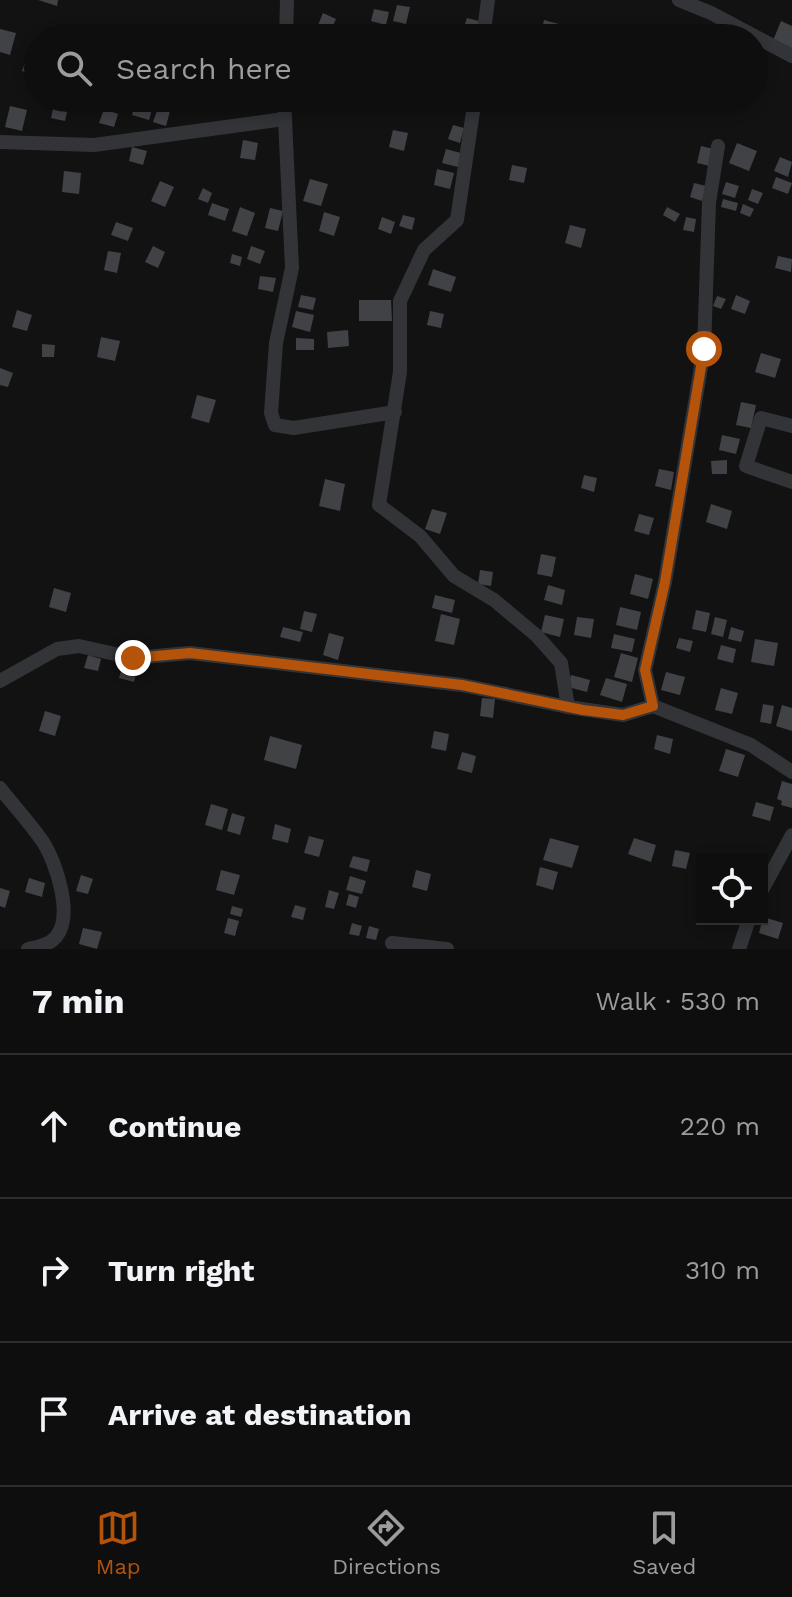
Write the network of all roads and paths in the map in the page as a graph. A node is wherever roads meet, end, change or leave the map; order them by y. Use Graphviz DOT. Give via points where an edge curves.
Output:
graph roads {
  1 [pos="287,0"];
  2 [pos="488,0"];
  3 [pos="679,0"];
  4 [pos="286,24"];
  5 [pos="485,24"];
  6 [pos="732,24"];
  7 [pos="768,43"];
  8 [pos="792,56"];
  9 [pos="284,112"];
  10 [pos="473,112"];
  11 [pos="284,119"];
  12 [pos="0,142"];
  13 [pos="718,146"];
  14 [pos="395,412"];
  15 [pos="792,426"];
  16 [pos="792,482"];
  17 [pos="0,681"];
  18 [pos="653,706"];
  19 [pos="568,707"];
  20 [pos="792,772"];
  21 [pos="0,788"];
  22 [pos="792,835"];
  23 [pos="768,879"];
  24 [pos="747,925"];
  25 [pos="392,943"];
  26 [pos="28,949"];
  27 [pos="447,949"];
  28 [pos="739,949"];
  1 -- 4 [label="street"];
  2 -- 5 [label="street"];
  3 -- 6 [label="street"];
  7 -- 8 [label="street"];
  9 -- 11 [label="street"];
  10 -- 14 [label="street" via="461,211 450,229 424,250 400,301"];
  11 -- 12 [label="street" via="94,145"];
  11 -- 14 [label="street" via="292,268 276,343 271,413 275,425 294,428"];
  13 -- 18 [label="street" via="709,203 704,349 645,670"];
  14 -- 19 [label="street" via="379,505 420,536 454,576 537,636 561,663"];
  15 -- 16 [label="street" via="761,418 746,466"];
  17 -- 19 [label="street" via="57,649 79,646 133,658 190,653 462,685"];
  18 -- 19 [label="street" via="623,715"];
  18 -- 20 [label="street" via="751,745"];
  21 -- 26 [label="street" via="44,844 59,878 65,914 58,936"];
  22 -- 23 [label="street"];
  24 -- 28 [label="street"];
  25 -- 27 [label="street"];
}
